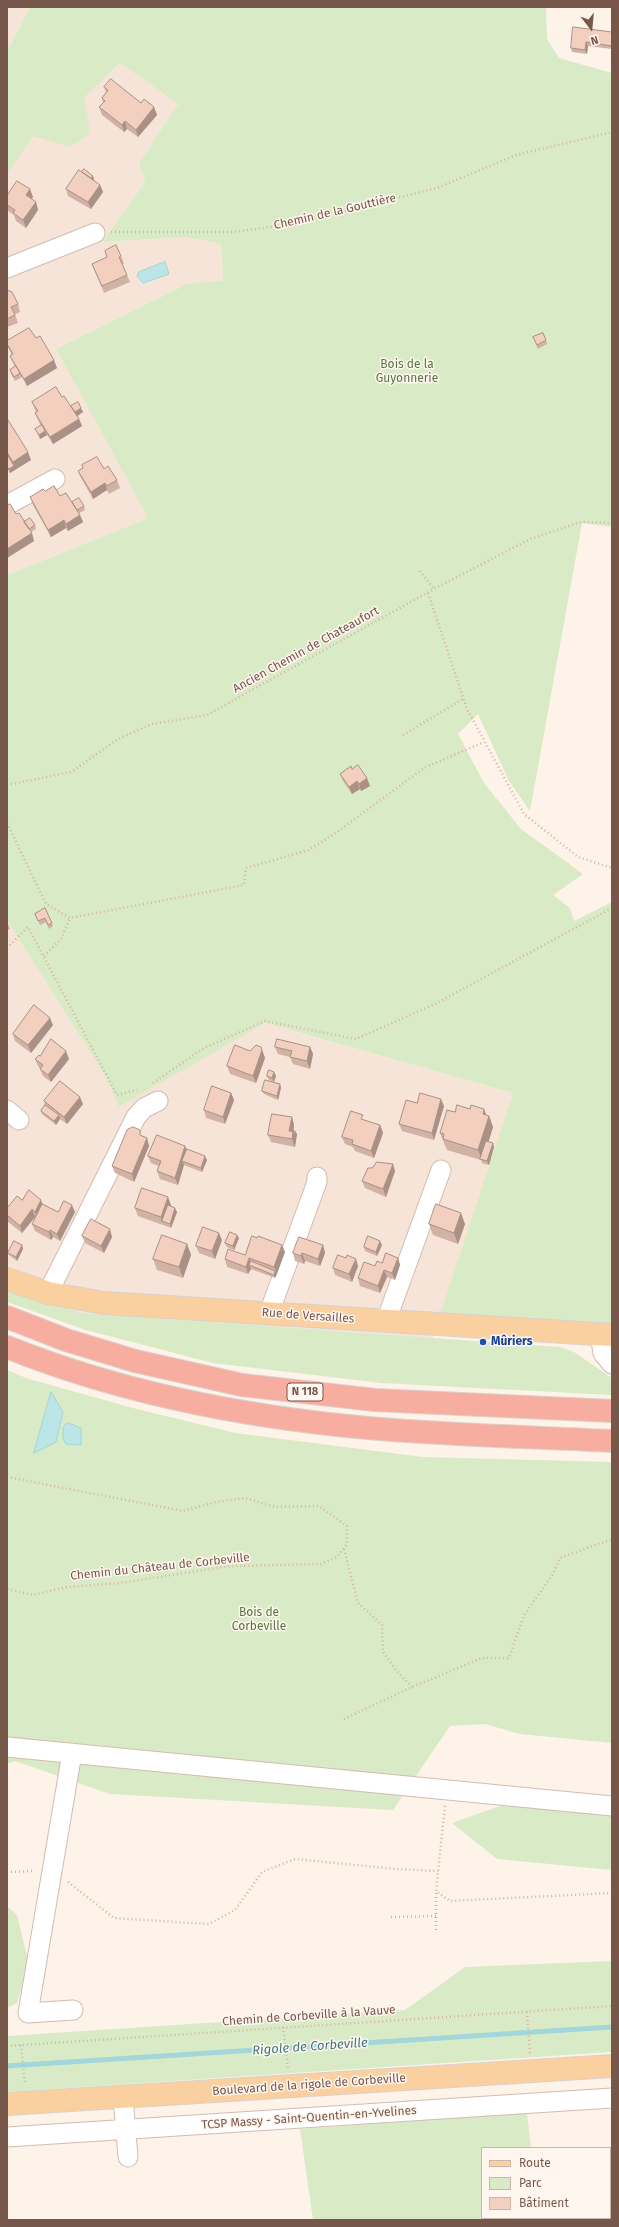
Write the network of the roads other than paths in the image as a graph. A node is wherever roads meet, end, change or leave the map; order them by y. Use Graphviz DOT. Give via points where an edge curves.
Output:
graph roads {
  1 [pos="95,232"];
  2 [pos="7,268"];
  3 [pos="55,479"];
  4 [pos="7,506"];
  5 [pos="155,1093"];
  6 [pos="441,1170"];
  7 [pos="317,1177"];
  8 [pos="7,1279"];
  9 [pos="48,1293"];
  10 [pos="269,1314"];
  11 [pos="7,1317"];
  12 [pos="386,1321"];
  13 [pos="606,1335"];
  14 [pos="7,1347"];
  15 [pos="612,1364"];
  16 [pos="612,1411"];
  17 [pos="612,1441"];
  18 [pos="7,1747"];
  19 [pos="72,1753"];
  20 [pos="612,1806"];
  21 [pos="73,2010"];
  22 [pos="612,2066"];
  23 [pos="123,2097"];
  24 [pos="612,2098"];
  25 [pos="7,2104"];
  26 [pos="126,2130"];
  27 [pos="7,2137"];
  28 [pos="128,2157"];
  1 -- 2 [label="street"];
  3 -- 4 [label="street"];
  5 -- 9 [label="street" via="136,1117"];
  6 -- 12 [label="street"];
  7 -- 10 [label="street"];
  8 -- 9 [label="main road, Rue de Versailles"];
  9 -- 10 [label="main road, Rue de Versailles" via="110,1303"];
  10 -- 12 [label="main road, Rue de Versailles"];
  11 -- 16 [label="highway, N 118" via="66,1340 134,1361 242,1385 375,1400"];
  12 -- 13 [label="main road, Rue de Versailles"];
  13 -- 15 [label="street" via="603,1353"];
  14 -- 17 [label="highway, N 118" via="60,1368 132,1389 297,1420 369,1428"];
  18 -- 19 [label="street"];
  19 -- 20 [label="street"];
  19 -- 21 [label="street" via="28,2013"];
  22 -- 23 [label="main road, Boulevard de la rigole de Corbeville"];
  23 -- 25 [label="main road, Boulevard de la rigole de Corbeville"];
  23 -- 26 [label="street"];
  24 -- 26 [label="street, TCSP Massy - Saint-Quentin-en-Yvelines"];
  26 -- 27 [label="street, TCSP Massy - Saint-Quentin-en-Yvelines"];
  26 -- 28 [label="street"];
}
